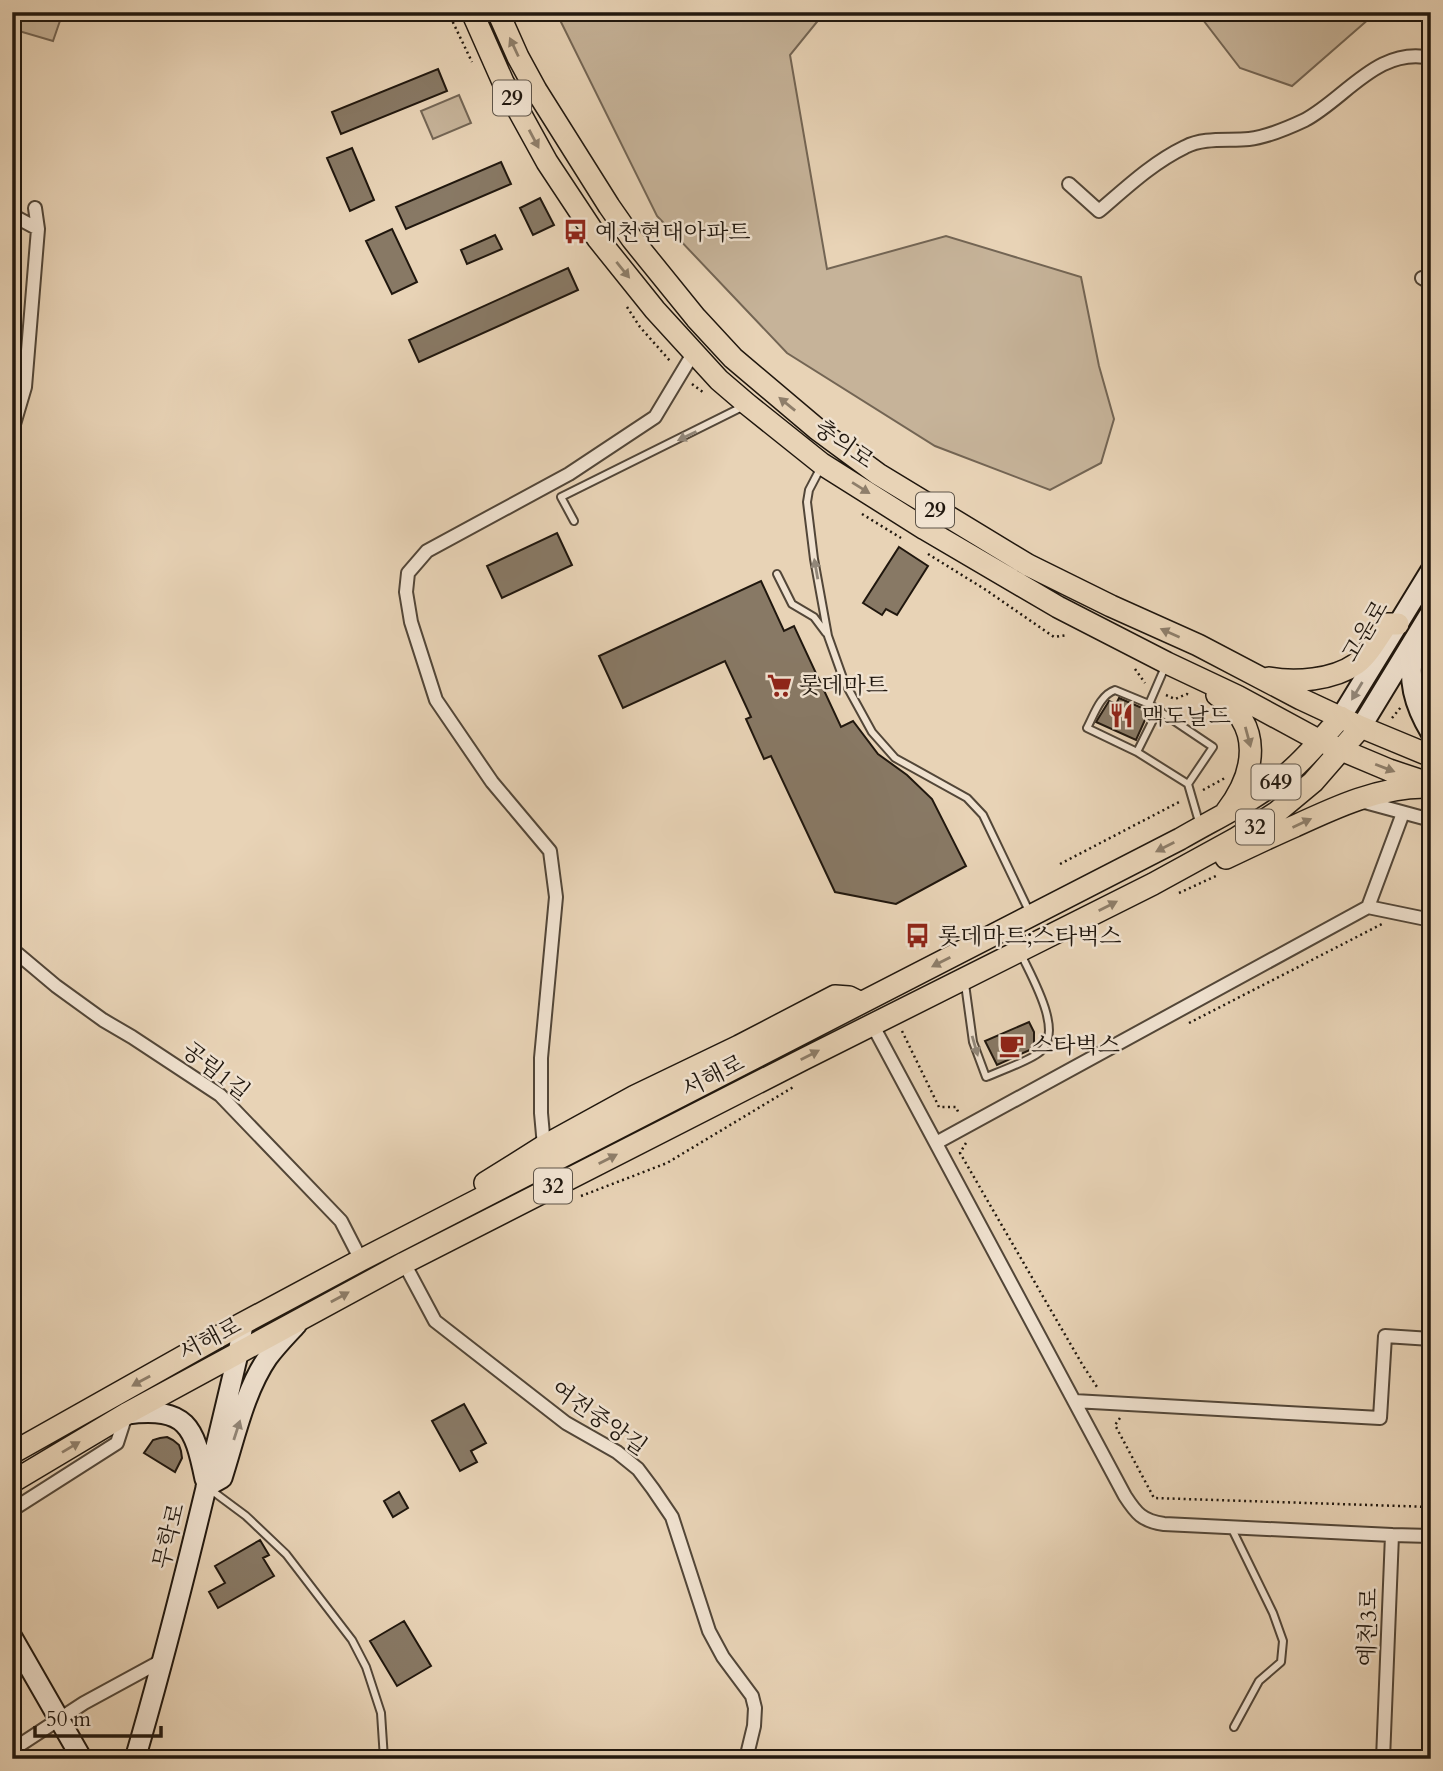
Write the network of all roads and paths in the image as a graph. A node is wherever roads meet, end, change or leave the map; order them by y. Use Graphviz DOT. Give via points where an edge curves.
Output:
graph roads {
  1 [pos="472,12"];
  2 [pos="498,12"];
  3 [pos="1431,58"];
  4 [pos="1069,184"];
  5 [pos="606,200"];
  6 [pos="35,208"];
  7 [pos="12,215"];
  8 [pos="582,215"];
  9 [pos="38,229"];
  10 [pos="694,352"];
  11 [pos="747,404"];
  12 [pos="12,431"];
  13 [pos="822,464"];
  14 [pos="574,521"];
  15 [pos="1431,570"];
  16 [pos="777,574"];
  17 [pos="1431,611"];
  18 [pos="1398,624"];
  19 [pos="1417,634"];
  20 [pos="828,636"];
  21 [pos="1198,645"];
  22 [pos="1167,663"];
  23 [pos="1187,672"];
  24 [pos="1249,672"];
  25 [pos="1149,704"];
  26 [pos="1158,710"];
  27 [pos="1426,716"];
  28 [pos="1341,717"];
  29 [pos="1361,727"];
  30 [pos="1431,733"];
  31 [pos="1320,741"];
  32 [pos="1341,750"];
  33 [pos="1137,752"];
  34 [pos="1431,756"];
  35 [pos="1188,784"];
  36 [pos="1431,785"];
  37 [pos="1358,799"];
  38 [pos="1403,813"];
  39 [pos="1224,814"];
  40 [pos="1431,820"];
  41 [pos="1200,827"];
  42 [pos="1235,839"];
  43 [pos="1217,875"];
  44 [pos="1161,891"];
  45 [pos="1368,907"];
  46 [pos="1032,916"];
  47 [pos="1431,920"];
  48 [pos="1383,924"];
  49 [pos="12,949"];
  50 [pos="1020,950"];
  51 [pos="964,979"];
  52 [pos="861,1003"];
  53 [pos="1188,1024"];
  54 [pos="876,1031"];
  55 [pos="794,1087"];
  56 [pos="968,1131"];
  57 [pos="936,1143"];
  58 [pos="544,1146"];
  59 [pos="664,1156"];
  60 [pos="667,1163"];
  61 [pos="580,1196"];
  62 [pos="361,1261"];
  63 [pos="404,1263"];
  64 [pos="304,1318"];
  65 [pos="243,1324"];
  66 [pos="1431,1339"];
  67 [pos="237,1354"];
  68 [pos="1074,1401"];
  69 [pos="1117,1403"];
  70 [pos="127,1414"];
  71 [pos="12,1453"];
  72 [pos="12,1482"];
  73 [pos="206,1487"];
  74 [pos="1431,1507"];
  75 [pos="12,1510"];
  76 [pos="1231,1527"];
  77 [pos="1392,1535"];
  78 [pos="1431,1536"];
  79 [pos="12,1637"];
  80 [pos="163,1660"];
  81 [pos="59,1719"];
  82 [pos="1234,1727"];
  83 [pos="12,1750"];
  84 [pos="82,1759"];
  85 [pos="135,1759"];
  86 [pos="384,1759"];
  87 [pos="746,1759"];
  88 [pos="1384,1759"];
  1 -- 8 [label="main road, 충의로 / 29, one-way" via="503,82"];
  5 -- 2 [label="main road, 충의로 / 29, one-way" via="536,90"];
  3 -- 4 [label="street" via="1406,56 1388,61 1286,128 1252,139 1189,145 1147,170 1099,211"];
  5 -- 8 [label="main road" via="592,201"];
  21 -- 5 [label="main road, 충의로 / 29, one-way" via="1028,565 878,474 817,429 733,358 662,278"];
  6 -- 9 [label="street"];
  7 -- 9 [label="street"];
  8 -- 10 [label="main road, 충의로 / 29, one-way" via="655,310"];
  9 -- 12 [label="street" via="25,387"];
  10 -- 11 [label="main road, 충의로 / 29"];
  10 -- 58 [label="street" via="655,417 569,474 426,551 408,573 411,622 436,700 492,782 550,851 556,897 541,1058"];
  11 -- 13 [label="main road, 충의로 / 29"];
  11 -- 14 [label="lane, one-way" via="561,497"];
  20 -- 13 [label="lane, one-way" via="807,502"];
  13 -- 22 [label="main road, 충의로 / 29, one-way" via="1058,607"];
  15 -- 18 [label="main road, 고운로"];
  16 -- 20 [label="lane" via="792,604 814,617"];
  17 -- 19 [label="main road, 고운로"];
  18 -- 19 [label="main road" via="1406,635"];
  18 -- 24 [label="main road" via="1387,624 1354,665 1329,675 1286,680"];
  18 -- 28 [label="main road, 고운로, one-way"];
  19 -- 27 [label="main road" via="1411,684"];
  19 -- 29 [label="main road, 고운로"];
  20 -- 46 [label="lane" via="844,681 872,732 895,758 967,798 983,815"];
  21 -- 23 [label="main road" via="1201,664"];
  21 -- 24 [label="main road, 충의로 / 29"];
  22 -- 23 [label="main road, 충의로 / 29"];
  22 -- 25 [label="lane"];
  23 -- 31 [label="main road, 충의로 / 29"];
  23 -- 39 [label="main road, 32, one-way" via="1189,678 1236,710 1250,737 1248,770"];
  24 -- 28 [label="main road, 충의로 / 29"];
  25 -- 26 [label="lane"];
  25 -- 33 [label="lane" via="1111,691 1087,728"];
  26 -- 33 [label="lane"];
  26 -- 35 [label="lane" via="1213,747"];
  27 -- 30 [label="main road"];
  28 -- 29 [label="main road, 충의로 / 29"];
  28 -- 31 [label="main road, 서해로"];
  29 -- 32 [label="main road, 32"];
  29 -- 34 [label="main road, 29"];
  31 -- 32 [label="main road, 충의로 / 29"];
  31 -- 39 [label="main road, 서해로 / 649" via="1276,782"];
  32 -- 36 [label="main road, 29, one-way"];
  32 -- 42 [label="main road, 서해로 / 32" via="1313,782"];
  33 -- 35 [label="lane"];
  35 -- 41 [label="lane"];
  36 -- 37 [label="main road"];
  37 -- 38 [label="street"];
  44 -- 37 [label="main road, one-way"];
  38 -- 40 [label="street"];
  38 -- 45 [label="street"];
  39 -- 41 [label="main road, 서해로 / 32"];
  39 -- 42 [label="main road" via="1241,823"];
  41 -- 46 [label="main road, 서해로 / 32, one-way"];
  42 -- 44 [label="main road, 서해로 / 32"];
  43 -- 44 [label="path"];
  50 -- 44 [label="main road, 서해로 / 32, one-way"];
  45 -- 47 [label="street"];
  45 -- 56 [label="street"];
  46 -- 52 [label="main road, 서해로 / 32, one-way"];
  48 -- 53 [label="path"];
  49 -- 62 [label="street, 공림1길" via="103,1020 220,1095 341,1221"];
  50 -- 51 [label="main road, 서해로 / 32"];
  51 -- 50 [label="lane, one-way" via="973,1042 986,1077 1041,1052 1048,1042 1048,1019"];
  51 -- 54 [label="main road, 서해로 / 32"];
  52 -- 58 [label="main road" via="835,996"];
  52 -- 62 [label="main road, 서해로 / 32"];
  54 -- 56 [label="path" via="900,1026 939,1107 956,1107"];
  54 -- 57 [label="street"];
  63 -- 54 [label="main road, 서해로 / 32, one-way"];
  55 -- 60 [label="path"];
  56 -- 57 [label="street"];
  56 -- 69 [label="path" via="960,1153 1082,1364 1097,1387 1111,1388"];
  57 -- 68 [label="street"];
  58 -- 62 [label="main road"];
  59 -- 60 [label="path"];
  60 -- 61 [label="path"];
  62 -- 65 [label="main road, 서해로 / 32"];
  64 -- 63 [label="main road, 서해로 / 32, one-way"];
  63 -- 87 [label="street, 여전중앙길" via="435,1321 566,1423 617,1452 653,1489 672,1517 709,1631 752,1696 754,1726"];
  64 -- 67 [label="main road, 서해로 / 32"];
  73 -- 64 [label="main road, one-way" via="222,1478 247,1398 268,1358"];
  65 -- 67 [label="main road, 무학로"];
  65 -- 71 [label="main road, 서해로 / 32, one-way"];
  66 -- 69 [label="street" via="1385,1336 1380,1418"];
  67 -- 70 [label="main road, 서해로 / 32"];
  67 -- 73 [label="main road, 무학로"];
  68 -- 69 [label="street"];
  68 -- 76 [label="street" via="1137,1514 1155,1523"];
  69 -- 74 [label="path" via="1122,1416 1115,1425 1154,1498"];
  72 -- 70 [label="main road, 서해로 / 32, one-way"];
  70 -- 73 [label="main road" via="155,1411 181,1421 198,1448"];
  70 -- 75 [label="street" via="117,1443"];
  73 -- 80 [label="main road, 무학로"];
  73 -- 86 [label="lane" via="286,1554 352,1640 381,1713"];
  76 -- 77 [label="street"];
  76 -- 82 [label="lane" via="1283,1642 1281,1662 1259,1681"];
  77 -- 78 [label="street"];
  77 -- 88 [label="street, 예천3로"];
  79 -- 81 [label="main road"];
  80 -- 81 [label="street"];
  80 -- 85 [label="main road, 무학로"];
  81 -- 83 [label="street"];
  81 -- 84 [label="main road"];
}
